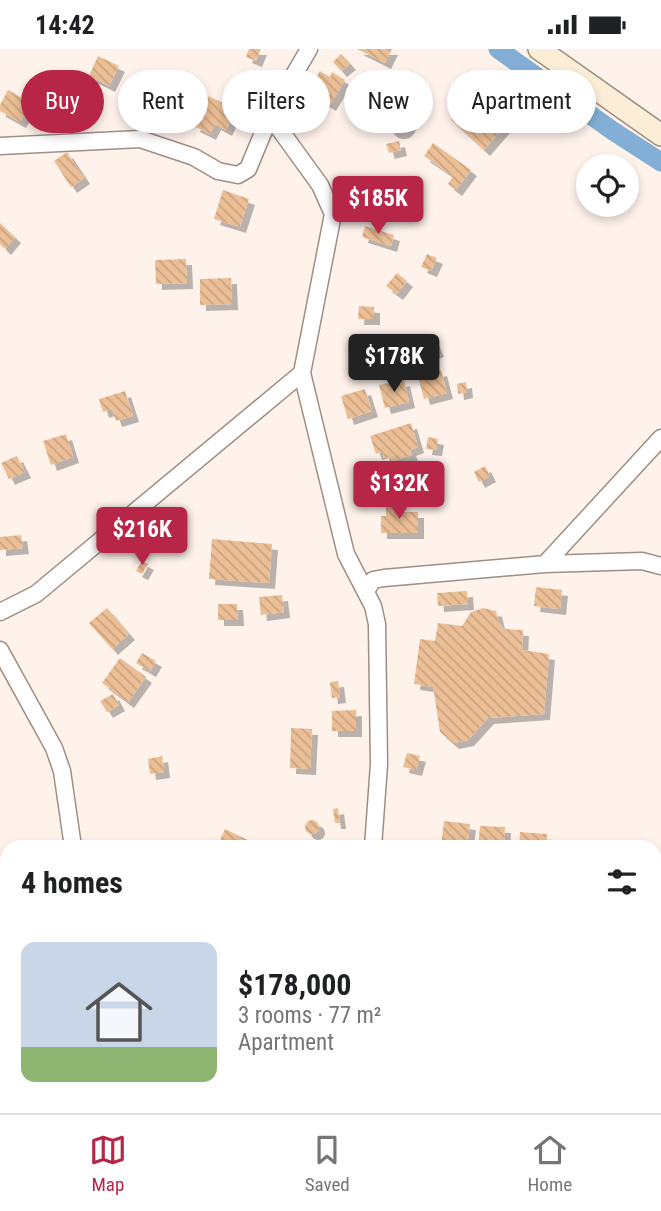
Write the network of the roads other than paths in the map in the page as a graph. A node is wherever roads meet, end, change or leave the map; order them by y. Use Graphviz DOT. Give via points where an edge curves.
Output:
graph roads {
  1 [pos="309,49"];
  2 [pos="539,49"];
  3 [pos="297,70"];
  4 [pos="263,133"];
  5 [pos="282,133"];
  6 [pos="661,135"];
  7 [pos="0,146"];
  8 [pos="302,373"];
  9 [pos="661,438"];
  10 [pos="545,565"];
  11 [pos="661,566"];
  12 [pos="366,591"];
  13 [pos="0,612"];
  14 [pos="0,649"];
  15 [pos="72,840"];
  16 [pos="374,840"];
  1 -- 3 [label="street"];
  2 -- 6 [label="street"];
  4 -- 7 [label="street" via="248,169 238,175 140,139"];
  5 -- 8 [label="street" via="320,185 333,214"];
  8 -- 12 [label="street" via="346,554"];
  8 -- 13 [label="street" via="36,594"];
  9 -- 10 [label="street"];
  10 -- 11 [label="street" via="642,561"];
  10 -- 12 [label="street" via="384,578 373,580"];
  12 -- 16 [label="street" via="377,624 379,764"];
  14 -- 15 [label="street" via="54,748"];
}
